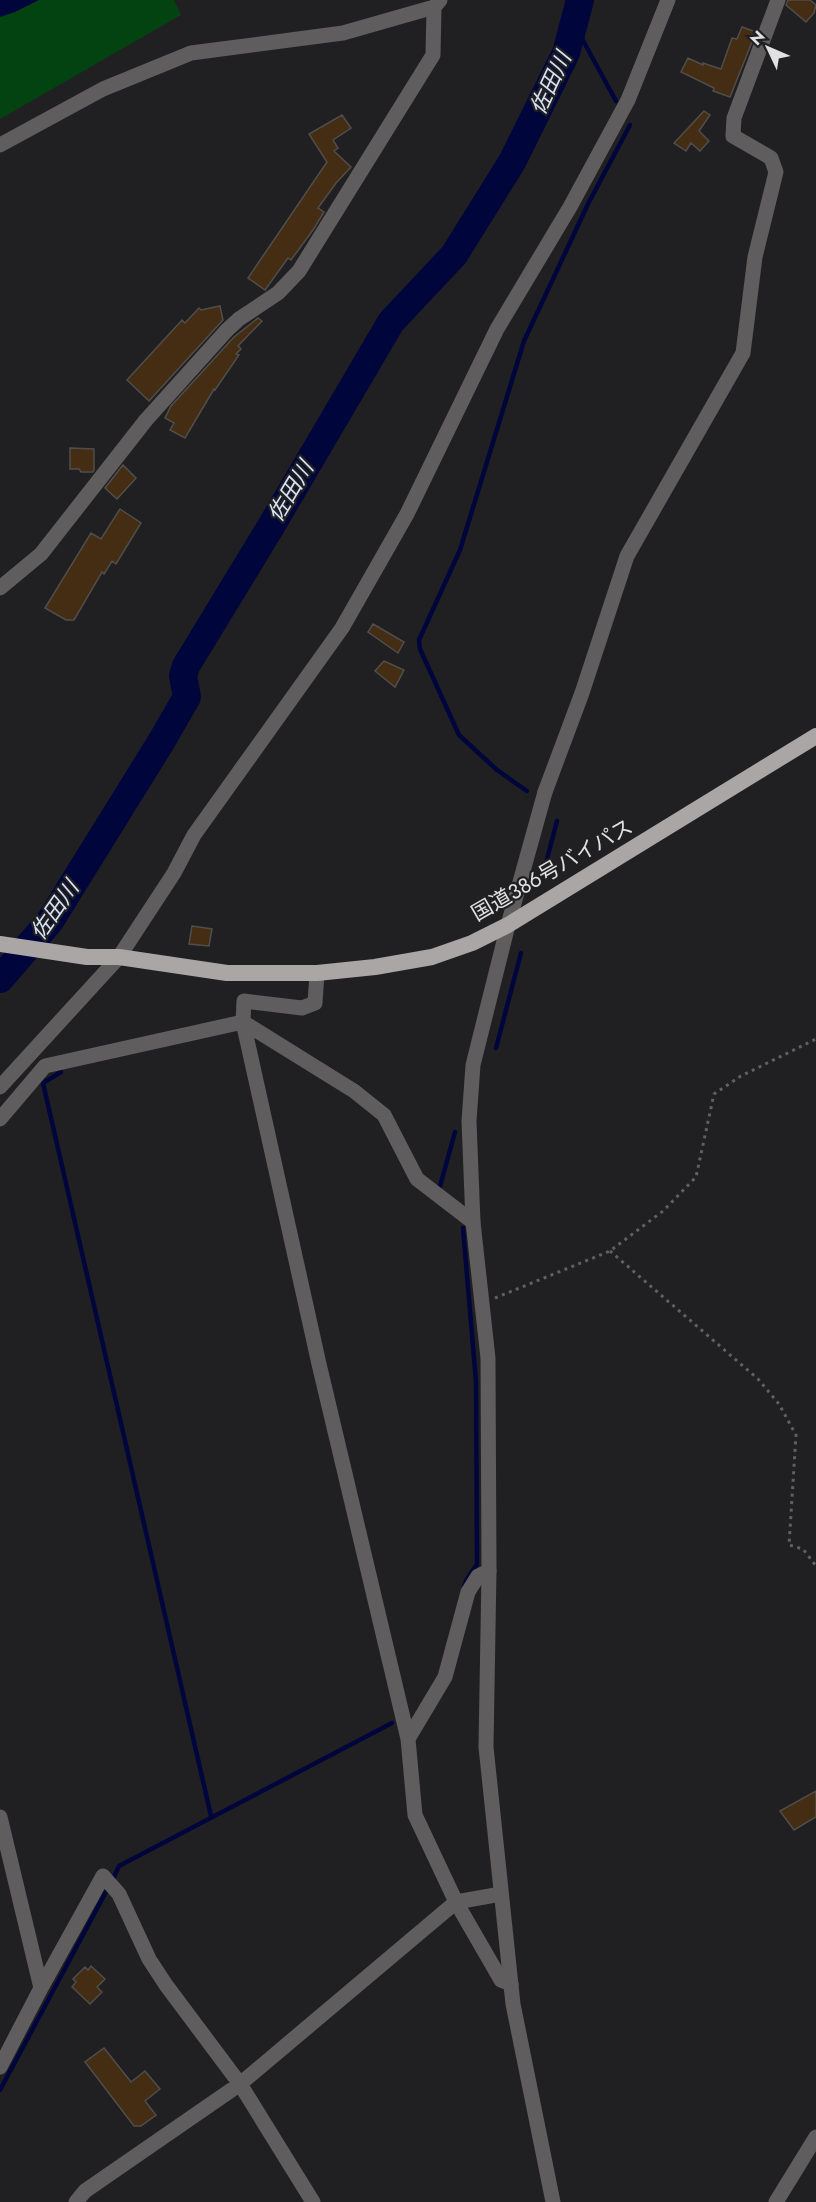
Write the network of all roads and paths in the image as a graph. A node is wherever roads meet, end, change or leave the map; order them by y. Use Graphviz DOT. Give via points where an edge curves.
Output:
graph roads {
  1 [pos="668,0"];
  2 [pos="778,0"];
  3 [pos="437,3"];
  4 [pos="0,145"];
  5 [pos="0,588"];
  6 [pos="816,736"];
  7 [pos="508,925"];
  8 [pos="0,944"];
  9 [pos="119,957"];
  10 [pos="317,973"];
  11 [pos="243,1022"];
  12 [pos="816,1039"];
  13 [pos="0,1087"];
  14 [pos="0,1119"];
  15 [pos="473,1222"];
  16 [pos="610,1251"];
  17 [pos="482,1304"];
  18 [pos="816,1566"];
  19 [pos="489,1571"];
  20 [pos="408,1739"];
  21 [pos="0,1817"];
  22 [pos="501,1894"];
  23 [pos="456,1902"];
  24 [pos="511,1984"];
  25 [pos="41,1988"];
  26 [pos="6,2046"];
  27 [pos="0,2067"];
  28 [pos="240,2084"];
  29 [pos="816,2137"];
  30 [pos="551,2201"];
  31 [pos="76,2202"];
  32 [pos="313,2202"];
  33 [pos="776,2202"];
  1 -- 9 [label="street" via="628,100 497,329 395,535 342,628 194,835"];
  2 -- 7 [label="street" via="734,118 733,136 771,158 776,172 755,257 742,353 627,556 545,792"];
  3 -- 4 [label="street" via="343,33 190,53 103,89"];
  3 -- 5 [label="street" via="433,55 299,270 278,293 226,330 146,420 41,554"];
  6 -- 7 [label="highway, 国道386号バイパス"];
  7 -- 10 [label="highway, 国道386号バイパス" via="432,957 375,968"];
  7 -- 15 [label="street" via="473,1065 469,1121"];
  8 -- 9 [label="highway, 国道386号バイパス" via="87,957"];
  9 -- 10 [label="highway, 国道386号バイパス" via="227,973"];
  9 -- 13 [label="street"];
  10 -- 11 [label="street" via="315,1003 302,1008 244,1001"];
  11 -- 14 [label="street" via="45,1066"];
  11 -- 15 [label="street" via="354,1091 384,1115 417,1179"];
  11 -- 20 [label="street"];
  12 -- 16 [label="path" via="741,1076 714,1094 696,1177 663,1211"];
  15 -- 17 [label="street"];
  16 -- 17 [label="path"];
  16 -- 18 [label="path" via="758,1379 779,1404 796,1436 789,1545 803,1550"];
  17 -- 19 [label="street" via="488,1358"];
  19 -- 20 [label="street" via="478,1576 468,1592 445,1677"];
  19 -- 22 [label="street" via="486,1747"];
  20 -- 23 [label="street" via="415,1815"];
  21 -- 25 [label="street"];
  22 -- 23 [label="street"];
  22 -- 24 [label="street"];
  23 -- 24 [label="street" via="501,1980"];
  23 -- 28 [label="street"];
  24 -- 30 [label="street"];
  25 -- 26 [label="street"];
  25 -- 28 [label="street" via="103,1876 117,1892 166,1985"];
  26 -- 27 [label="street"];
  28 -- 31 [label="street" via="85,2191"];
  28 -- 32 [label="street"];
  29 -- 33 [label="street"];
}
